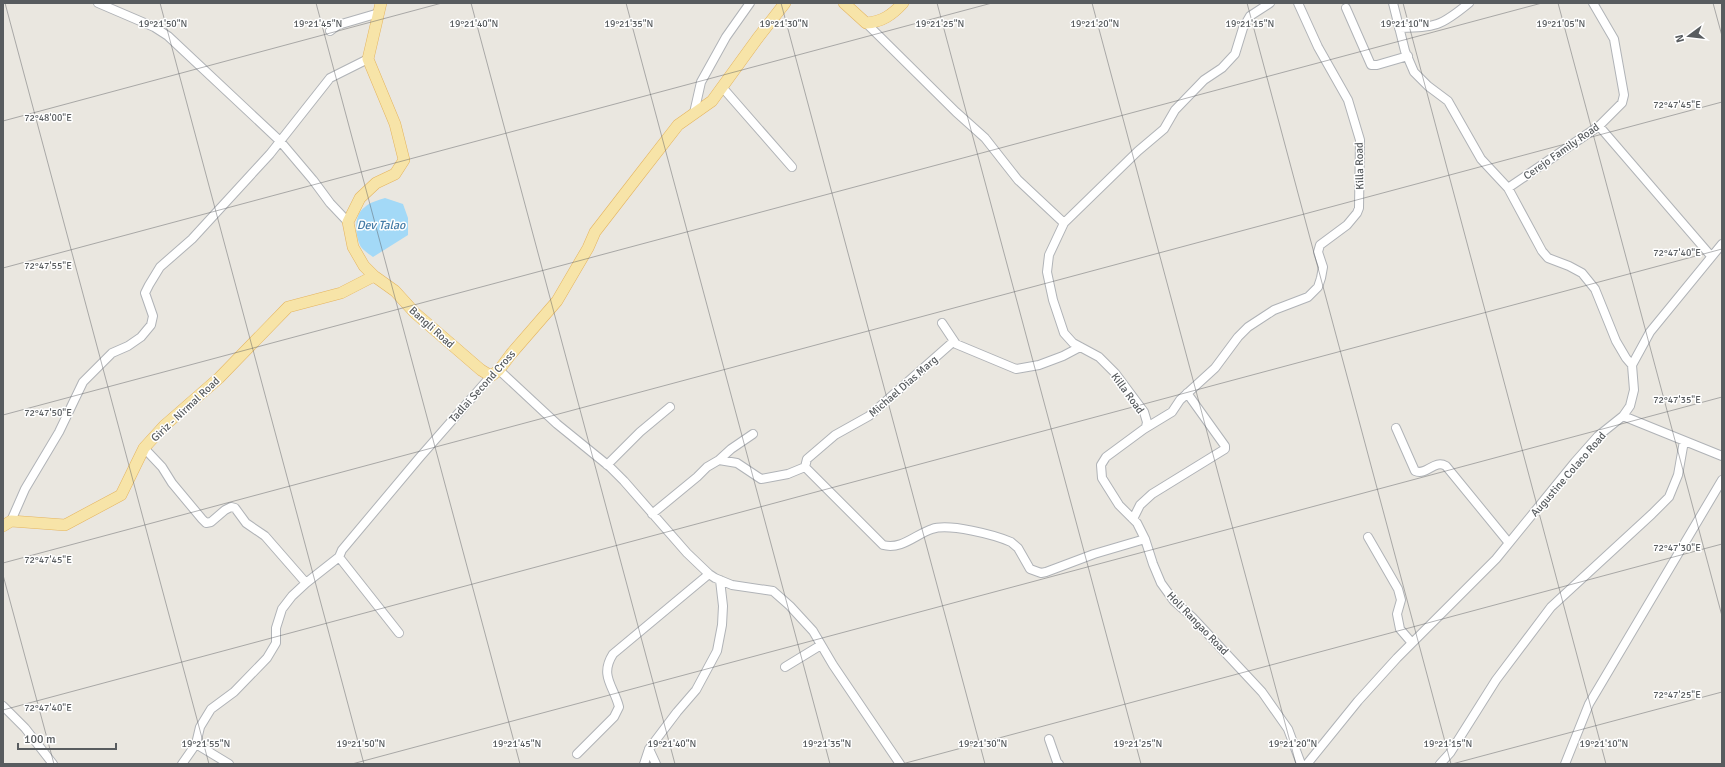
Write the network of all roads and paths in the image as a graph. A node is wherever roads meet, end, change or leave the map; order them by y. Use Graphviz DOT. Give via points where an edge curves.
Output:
graph roads {
  1 [pos="98,3"];
  2 [pos="750,3"];
  3 [pos="786,3"];
  4 [pos="844,3"];
  5 [pos="903,3"];
  6 [pos="1270,3"];
  7 [pos="1298,3"];
  8 [pos="1393,3"];
  9 [pos="1469,3"];
  10 [pos="1593,3"];
  11 [pos="380,8"];
  12 [pos="1346,8"];
  13 [pos="866,23"];
  14 [pos="1399,28"];
  15 [pos="330,31"];
  16 [pos="1408,56"];
  17 [pos="368,59"];
  18 [pos="722,87"];
  19 [pos="694,113"];
  20 [pos="1599,126"];
  21 [pos="280,141"];
  22 [pos="792,167"];
  23 [pos="1508,188"];
  24 [pos="348,222"];
  25 [pos="1064,223"];
  26 [pos="1722,244"];
  27 [pos="1711,256"];
  28 [pos="374,276"];
  29 [pos="942,323"];
  30 [pos="954,341"];
  31 [pos="1080,347"];
  32 [pos="1632,365"];
  33 [pos="495,373"];
  34 [pos="1187,393"];
  35 [pos="670,407"];
  36 [pos="1623,416"];
  37 [pos="1146,428"];
  38 [pos="1396,428"];
  39 [pos="753,434"];
  40 [pos="1684,441"];
  41 [pos="144,448"];
  42 [pos="1722,456"];
  43 [pos="720,460"];
  44 [pos="607,465"];
  45 [pos="805,467"];
  46 [pos="1722,480"];
  47 [pos="652,514"];
  48 [pos="1133,519"];
  49 [pos="5,524"];
  50 [pos="1368,537"];
  51 [pos="1145,539"];
  52 [pos="1509,543"];
  53 [pos="339,557"];
  54 [pos="709,574"];
  55 [pos="720,580"];
  56 [pos="306,583"];
  57 [pos="399,633"];
  58 [pos="1412,643"];
  59 [pos="821,645"];
  60 [pos="785,666"];
  61 [pos="3,706"];
  62 [pos="1049,738"];
  63 [pos="196,744"];
  64 [pos="649,749"];
  65 [pos="577,754"];
  66 [pos="54,764"];
  67 [pos="182,764"];
  68 [pos="229,764"];
  69 [pos="644,764"];
  70 [pos="656,764"];
  71 [pos="900,764"];
  72 [pos="1059,764"];
  73 [pos="1301,764"];
  74 [pos="1307,764"];
  75 [pos="1440,764"];
  76 [pos="1566,764"];
  1 -- 21 [label="street" via="154,27 168,36"];
  2 -- 19 [label="street" via="726,37 701,82"];
  3 -- 18 [label="main road, Tadlai Second Cross"];
  4 -- 13 [label="main road"];
  5 -- 13 [label="main road" via="885,19"];
  6 -- 25 [label="street, Killa Road" via="1250,16 1243,28 1235,54 1222,68 1204,80 1175,110 1164,129"];
  7 -- 34 [label="street, Killa Road" via="1318,47 1348,100 1356,124 1360,140 1359,208 1347,225 1320,245 1318,252 1323,267 1318,287 1308,297 1274,310 1248,327 1215,368"];
  8 -- 14 [label="street"];
  9 -- 14 [label="street" via="1454,16 1435,26"];
  10 -- 20 [label="street, Cerejo Family Road" via="1614,39 1624,95 1622,103"];
  11 -- 15 [label="street" via="338,25"];
  11 -- 17 [label="main road"];
  12 -- 16 [label="street" via="1371,65"];
  13 -- 25 [label="street" via="985,138 1018,180"];
  14 -- 16 [label="street"];
  16 -- 23 [label="street" via="1414,72 1448,102 1481,159"];
  17 -- 21 [label="street" via="330,78"];
  17 -- 24 [label="main road" via="395,124 404,160 394,174 376,183 360,198"];
  18 -- 19 [label="main road, Tadlai Second Cross" via="712,101"];
  18 -- 22 [label="street"];
  19 -- 33 [label="main road, Tadlai Second Cross" via="678,125 609,212 595,232 558,301"];
  20 -- 23 [label="street, Cerejo Family Road"];
  20 -- 27 [label="street"];
  21 -- 24 [label="street"];
  21 -- 49 [label="street" via="192,239 160,267 146,293 153,316 151,325 128,346 112,353 83,382 59,432"];
  23 -- 32 [label="street" via="1548,258 1582,273 1595,289 1616,341"];
  24 -- 28 [label="main road, Bangli Road" via="354,247 364,266"];
  25 -- 31 [label="street, Killa Road" via="1049,255 1047,272 1064,334"];
  26 -- 27 [label="street"];
  27 -- 32 [label="street" via="1650,332"];
  28 -- 33 [label="main road, Bangli Road" via="395,291 415,313 481,370"];
  28 -- 41 [label="main road, Giriz - Nirmal Road" via="341,293 288,307 219,378 164,426"];
  29 -- 30 [label="street"];
  30 -- 31 [label="street" via="1016,369 1039,365"];
  30 -- 45 [label="street, Michael Dias Marg" via="869,416 835,435 807,459"];
  31 -- 37 [label="street, Killa Road" via="1099,357 1115,373 1144,412"];
  32 -- 36 [label="street, Augustine Colaco Road" via="1634,390 1630,406"];
  33 -- 44 [label="street"];
  33 -- 53 [label="street, Tadlai Second Cross" via="420,457 342,550"];
  34 -- 37 [label="street, Killa Road" via="1172,412"];
  34 -- 48 [label="street" via="1225,446 1225,450 1152,494 1140,505"];
  35 -- 44 [label="street"];
  36 -- 40 [label="street"];
  36 -- 52 [label="street, Augustine Colaco Road" via="1598,436"];
  37 -- 48 [label="street, Holi Rangao Road" via="1106,457 1101,465 1102,478 1119,505"];
  38 -- 52 [label="street" via="1415,471 1424,472 1442,464 1446,466"];
  39 -- 43 [label="street"];
  40 -- 42 [label="street"];
  40 -- 75 [label="street" via="1678,475 1669,497 1551,607 1496,680 1450,753"];
  41 -- 49 [label="main road, Giriz - Nirmal Road" via="121,495 65,524"];
  41 -- 56 [label="street" via="202,519 211,522 225,510 235,508 246,523 265,536"];
  43 -- 45 [label="street" via="737,463 761,479 788,474"];
  43 -- 47 [label="street" via="707,467"];
  44 -- 47 [label="street"];
  45 -- 51 [label="street" via="883,545 890,547 933,528 952,527 1011,542 1018,548 1030,569 1041,573"];
  46 -- 76 [label="street" via="1589,704"];
  47 -- 54 [label="street"];
  48 -- 51 [label="street, Holi Rangao Road"];
  50 -- 58 [label="street" via="1398,588 1401,600 1397,614 1400,629"];
  51 -- 73 [label="street, Holi Rangao Road" via="1161,584 1174,601 1262,692 1288,729"];
  52 -- 58 [label="street, Augustine Colaco Road"];
  53 -- 56 [label="street, Tadlai Second Cross"];
  53 -- 57 [label="street"];
  54 -- 55 [label="street"];
  54 -- 65 [label="street" via="613,654 606,670 619,707 614,717"];
  55 -- 59 [label="street" via="732,585 773,591 813,631"];
  55 -- 64 [label="street" via="723,606 717,651 696,690"];
  56 -- 63 [label="street, Tadlai Second Cross" via="282,609 276,628 276,643 267,658 234,692 210,709 200,727"];
  58 -- 74 [label="street, Augustine Colaco Road" via="1358,701"];
  59 -- 60 [label="street"];
  59 -- 71 [label="street"];
  61 -- 66 [label="street"];
  62 -- 72 [label="street"];
  63 -- 67 [label="street, Tadlai Second Cross"];
  63 -- 68 [label="street"];
  64 -- 69 [label="street"];
  64 -- 70 [label="street"];
}
